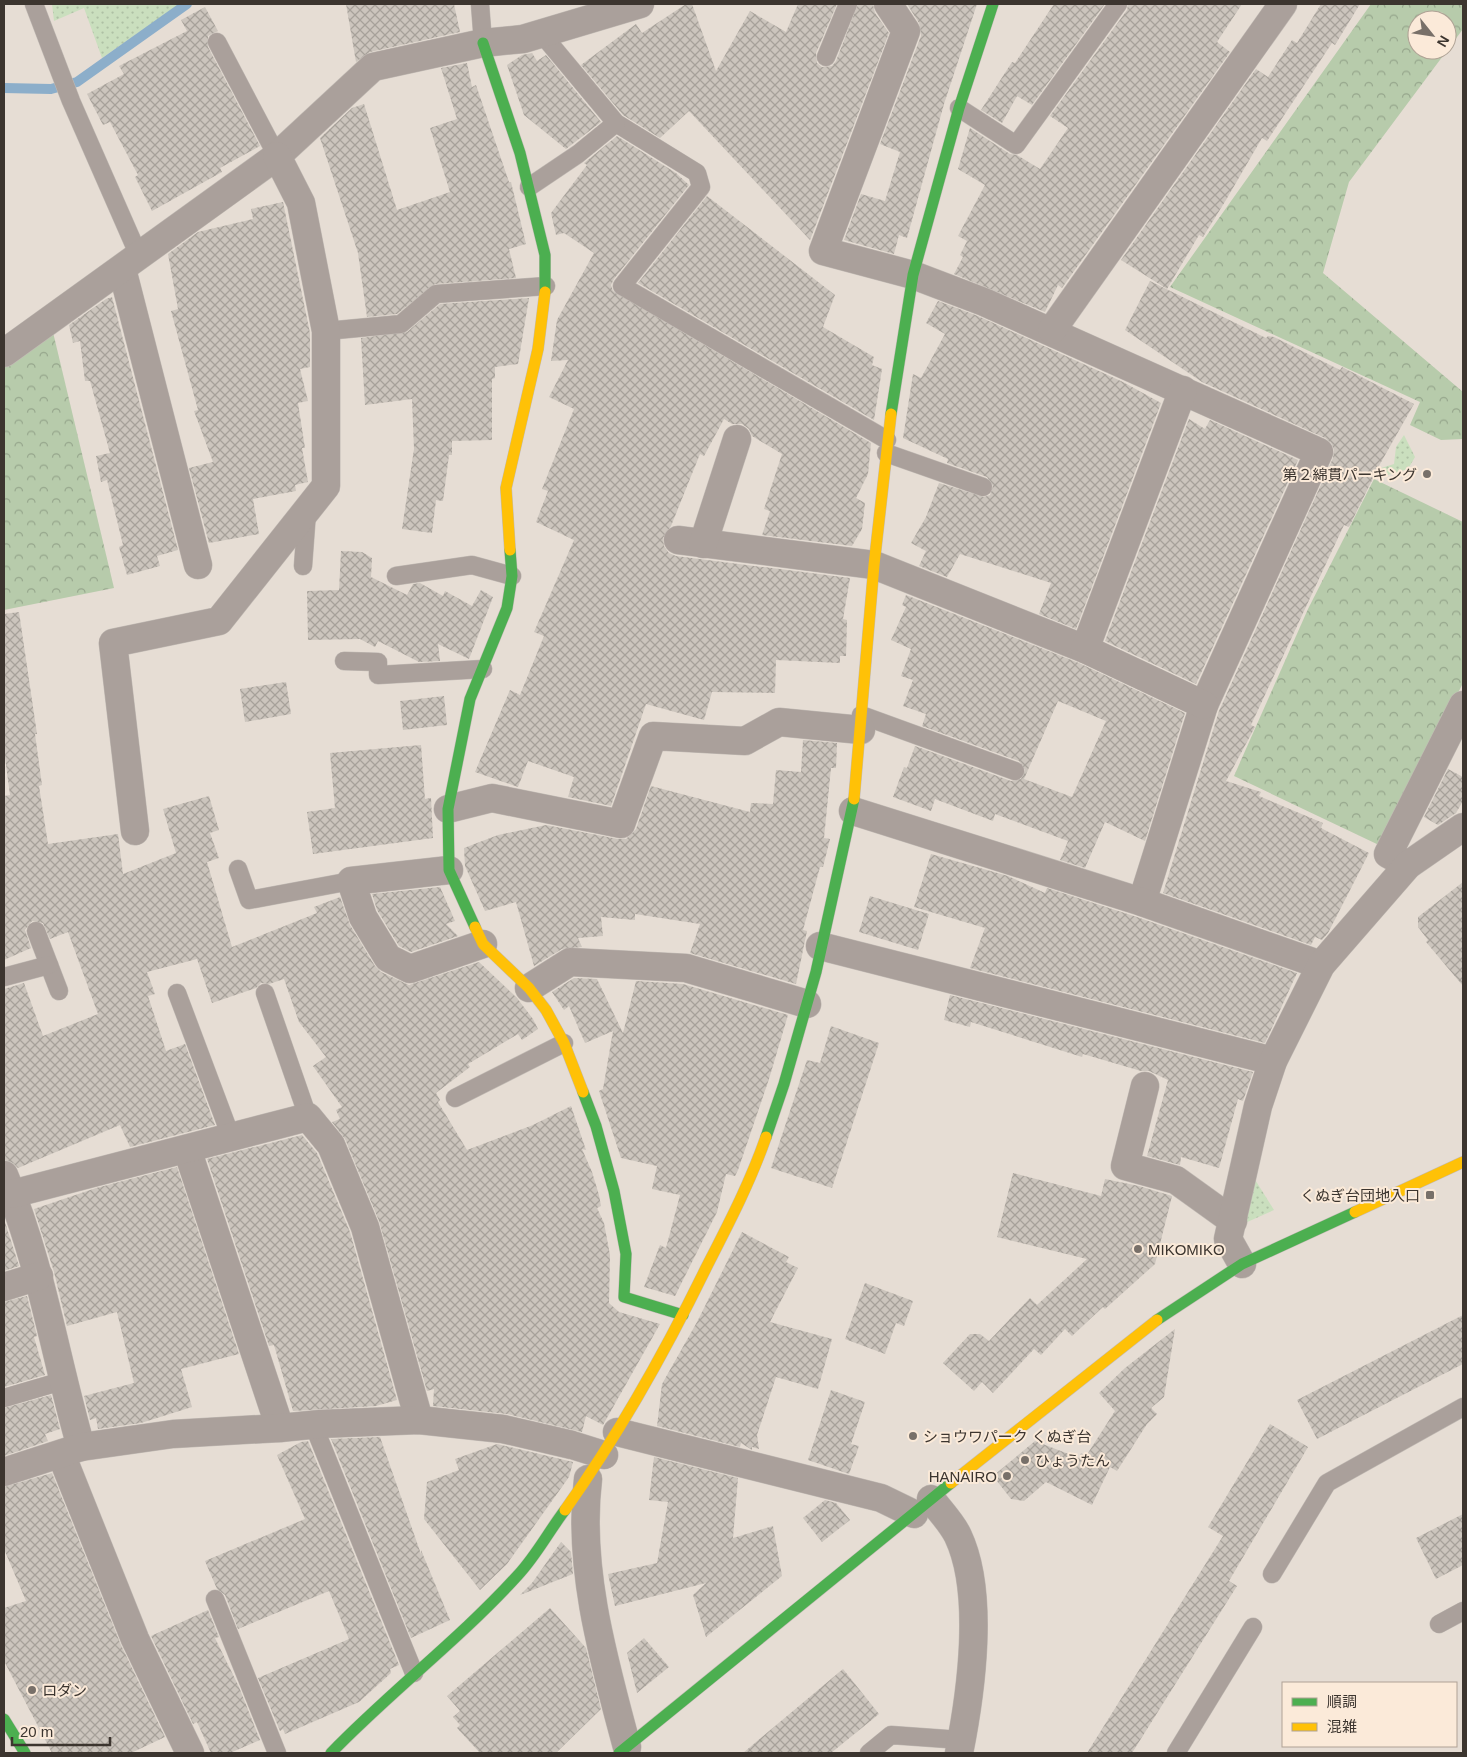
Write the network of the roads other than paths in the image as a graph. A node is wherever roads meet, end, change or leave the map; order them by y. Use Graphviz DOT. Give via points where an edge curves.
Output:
graph roads {
  1 [pos="34,4"];
  2 [pos="480,4"];
  3 [pos="640,4"];
  4 [pos="848,4"];
  5 [pos="888,4"];
  6 [pos="993,4"];
  7 [pos="1118,4"];
  8 [pos="1283,4"];
  9 [pos="541,33"];
  10 [pos="217,42"];
  11 [pos="483,43"];
  12 [pos="826,57"];
  13 [pos="958,108"];
  14 [pos="616,123"];
  15 [pos="278,156"];
  16 [pos="529,187"];
  17 [pos="131,262"];
  18 [pos="913,275"];
  19 [pos="546,286"];
  20 [pos="1052,330"];
  21 [pos="326,331"];
  22 [pos="4,353"];
  23 [pos="1183,390"];
  24 [pos="737,439"];
  25 [pos="886,447"];
  26 [pos="983,487"];
  27 [pos="307,509"];
  28 [pos="198,565"];
  29 [pos="874,565"];
  30 [pos="303,566"];
  31 [pos="396,576"];
  32 [pos="512,576"];
  33 [pos="1085,649"];
  34 [pos="344,661"];
  35 [pos="482,669"];
  36 [pos="1204,705"];
  37 [pos="1463,705"];
  38 [pos="861,723"];
  39 [pos="1015,771"];
  40 [pos="448,809"];
  41 [pos="853,811"];
  42 [pos="1463,828"];
  43 [pos="134,831"];
  44 [pos="1408,865"];
  45 [pos="238,869"];
  46 [pos="449,870"];
  47 [pos="351,881"];
  48 [pos="1142,902"];
  49 [pos="36,931"];
  50 [pos="483,944"];
  51 [pos="820,946"];
  52 [pos="49,965"];
  53 [pos="1320,965"];
  54 [pos="4,977"];
  55 [pos="529,988"];
  56 [pos="59,991"];
  57 [pos="177,993"];
  58 [pos="265,993"];
  59 [pos="807,1004"];
  60 [pos="564,1042"];
  61 [pos="1274,1061"];
  62 [pos="1145,1086"];
  63 [pos="455,1098"];
  64 [pos="308,1116"];
  65 [pos="231,1137"];
  66 [pos="187,1149"];
  67 [pos="1463,1162"];
  68 [pos="8,1184"];
  69 [pos="1233,1221"];
  70 [pos="1242,1264"];
  71 [pos="38,1276"];
  72 [pos="4,1287"];
  73 [pos="683,1315"];
  74 [pos="62,1381"];
  75 [pos="4,1398"];
  76 [pos="1463,1407"];
  77 [pos="419,1420"];
  78 [pos="313,1424"];
  79 [pos="280,1428"];
  80 [pos="611,1443"];
  81 [pos="71,1450"];
  82 [pos="4,1472"];
  83 [pos="588,1479"];
  84 [pos="922,1507"];
  85 [pos="1272,1574"];
  86 [pos="215,1599"];
  87 [pos="1463,1611"];
  88 [pos="1439,1624"];
  89 [pos="1253,1627"];
  90 [pos="414,1673"];
  91 [pos="4,1719"];
  92 [pos="960,1747"];
  93 [pos="623,1750"];
  94 [pos="25,1753"];
  95 [pos="190,1753"];
  96 [pos="278,1753"];
  97 [pos="330,1753"];
  98 [pos="869,1753"];
  99 [pos="1176,1753"];
  1 -- 17 [label="lane"];
  2 -- 11 [label="lane"];
  3 -- 9 [label="street"];
  4 -- 12 [label="lane"];
  5 -- 18 [label="street" via="906,31 822,251"];
  6 -- 13 [label="street"];
  7 -- 13 [label="lane" via="1016,145"];
  8 -- 20 [label="street"];
  9 -- 11 [label="street" via="523,39"];
  9 -- 14 [label="lane"];
  10 -- 15 [label="lane"];
  11 -- 15 [label="street" via="373,67"];
  11 -- 16 [label="street"];
  13 -- 18 [label="street"];
  14 -- 16 [label="lane"];
  14 -- 25 [label="lane" via="697,173 701,187 622,286"];
  15 -- 17 [label="street"];
  15 -- 21 [label="street" via="301,203"];
  16 -- 19 [label="street" via="545,255"];
  17 -- 22 [label="street"];
  17 -- 28 [label="street"];
  18 -- 20 [label="street"];
  18 -- 25 [label="street"];
  19 -- 21 [label="lane" via="436,294 401,324"];
  19 -- 32 [label="street" via="538,349 506,488"];
  20 -- 23 [label="street"];
  21 -- 27 [label="street" via="326,486"];
  23 -- 33 [label="street"];
  23 -- 36 [label="street" via="1319,452"];
  24 -- 29 [label="street" via="691,542"];
  25 -- 26 [label="lane"];
  25 -- 29 [label="street"];
  27 -- 30 [label="lane"];
  27 -- 43 [label="street" via="219,622 113,643"];
  29 -- 33 [label="street"];
  29 -- 38 [label="street"];
  31 -- 32 [label="lane" via="472,565"];
  32 -- 35 [label="street" via="506,608"];
  33 -- 36 [label="street"];
  34 -- 35 [label="lane" via="378,662 378,675"];
  35 -- 40 [label="street" via="470,699"];
  36 -- 48 [label="street"];
  37 -- 44 [label="street" via="1388,854"];
  38 -- 39 [label="lane"];
  38 -- 40 [label="street" via="779,722 745,742 653,736 621,824 492,798"];
  38 -- 41 [label="street"];
  40 -- 46 [label="street"];
  41 -- 48 [label="street"];
  41 -- 51 [label="street"];
  42 -- 44 [label="street"];
  44 -- 53 [label="street"];
  45 -- 47 [label="lane" via="249,900"];
  46 -- 47 [label="street"];
  46 -- 50 [label="street"];
  47 -- 50 [label="street" via="363,917 388,958 410,969"];
  48 -- 53 [label="street"];
  49 -- 52 [label="lane"];
  50 -- 55 [label="street"];
  51 -- 59 [label="street"];
  51 -- 61 [label="street"];
  52 -- 54 [label="lane"];
  52 -- 56 [label="lane"];
  53 -- 61 [label="street"];
  55 -- 59 [label="street" via="570,962 686,968"];
  55 -- 60 [label="street"];
  57 -- 65 [label="lane"];
  58 -- 64 [label="lane"];
  59 -- 73 [label="street" via="752,1176"];
  60 -- 63 [label="lane"];
  60 -- 73 [label="street" via="596,1126 614,1191 626,1254 624,1297"];
  61 -- 69 [label="street" via="1258,1106"];
  62 -- 69 [label="street" via="1125,1166 1176,1180"];
  64 -- 65 [label="street"];
  64 -- 77 [label="street" via="331,1145 365,1228"];
  65 -- 66 [label="street"];
  66 -- 68 [label="street"];
  66 -- 79 [label="street"];
  67 -- 70 [label="street"];
  68 -- 71 [label="street"];
  69 -- 70 [label="street" via="1228,1239"];
  70 -- 84 [label="street" via="1171,1309"];
  71 -- 72 [label="street"];
  71 -- 74 [label="street"];
  73 -- 80 [label="street"];
  74 -- 75 [label="lane"];
  74 -- 81 [label="street"];
  76 -- 85 [label="lane" via="1327,1483"];
  77 -- 78 [label="street"];
  77 -- 80 [label="street" via="503,1429 572,1445"];
  78 -- 79 [label="street"];
  78 -- 90 [label="lane"];
  79 -- 81 [label="street" via="173,1434"];
  80 -- 83 [label="street"];
  80 -- 84 [label="street"];
  81 -- 82 [label="street"];
  81 -- 95 [label="street" via="135,1639"];
  83 -- 90 [label="street" via="519,1574"];
  83 -- 93 [label="street" via="584,1506 591,1593"];
  84 -- 92 [label="street" via="959,1538 972,1588 974,1648"];
  84 -- 93 [label="street"];
  86 -- 96 [label="lane"];
  87 -- 88 [label="lane"];
  89 -- 99 [label="lane"];
  90 -- 97 [label="street"];
  91 -- 94 [label="street"];
  92 -- 98 [label="lane" via="891,1735"];
}
